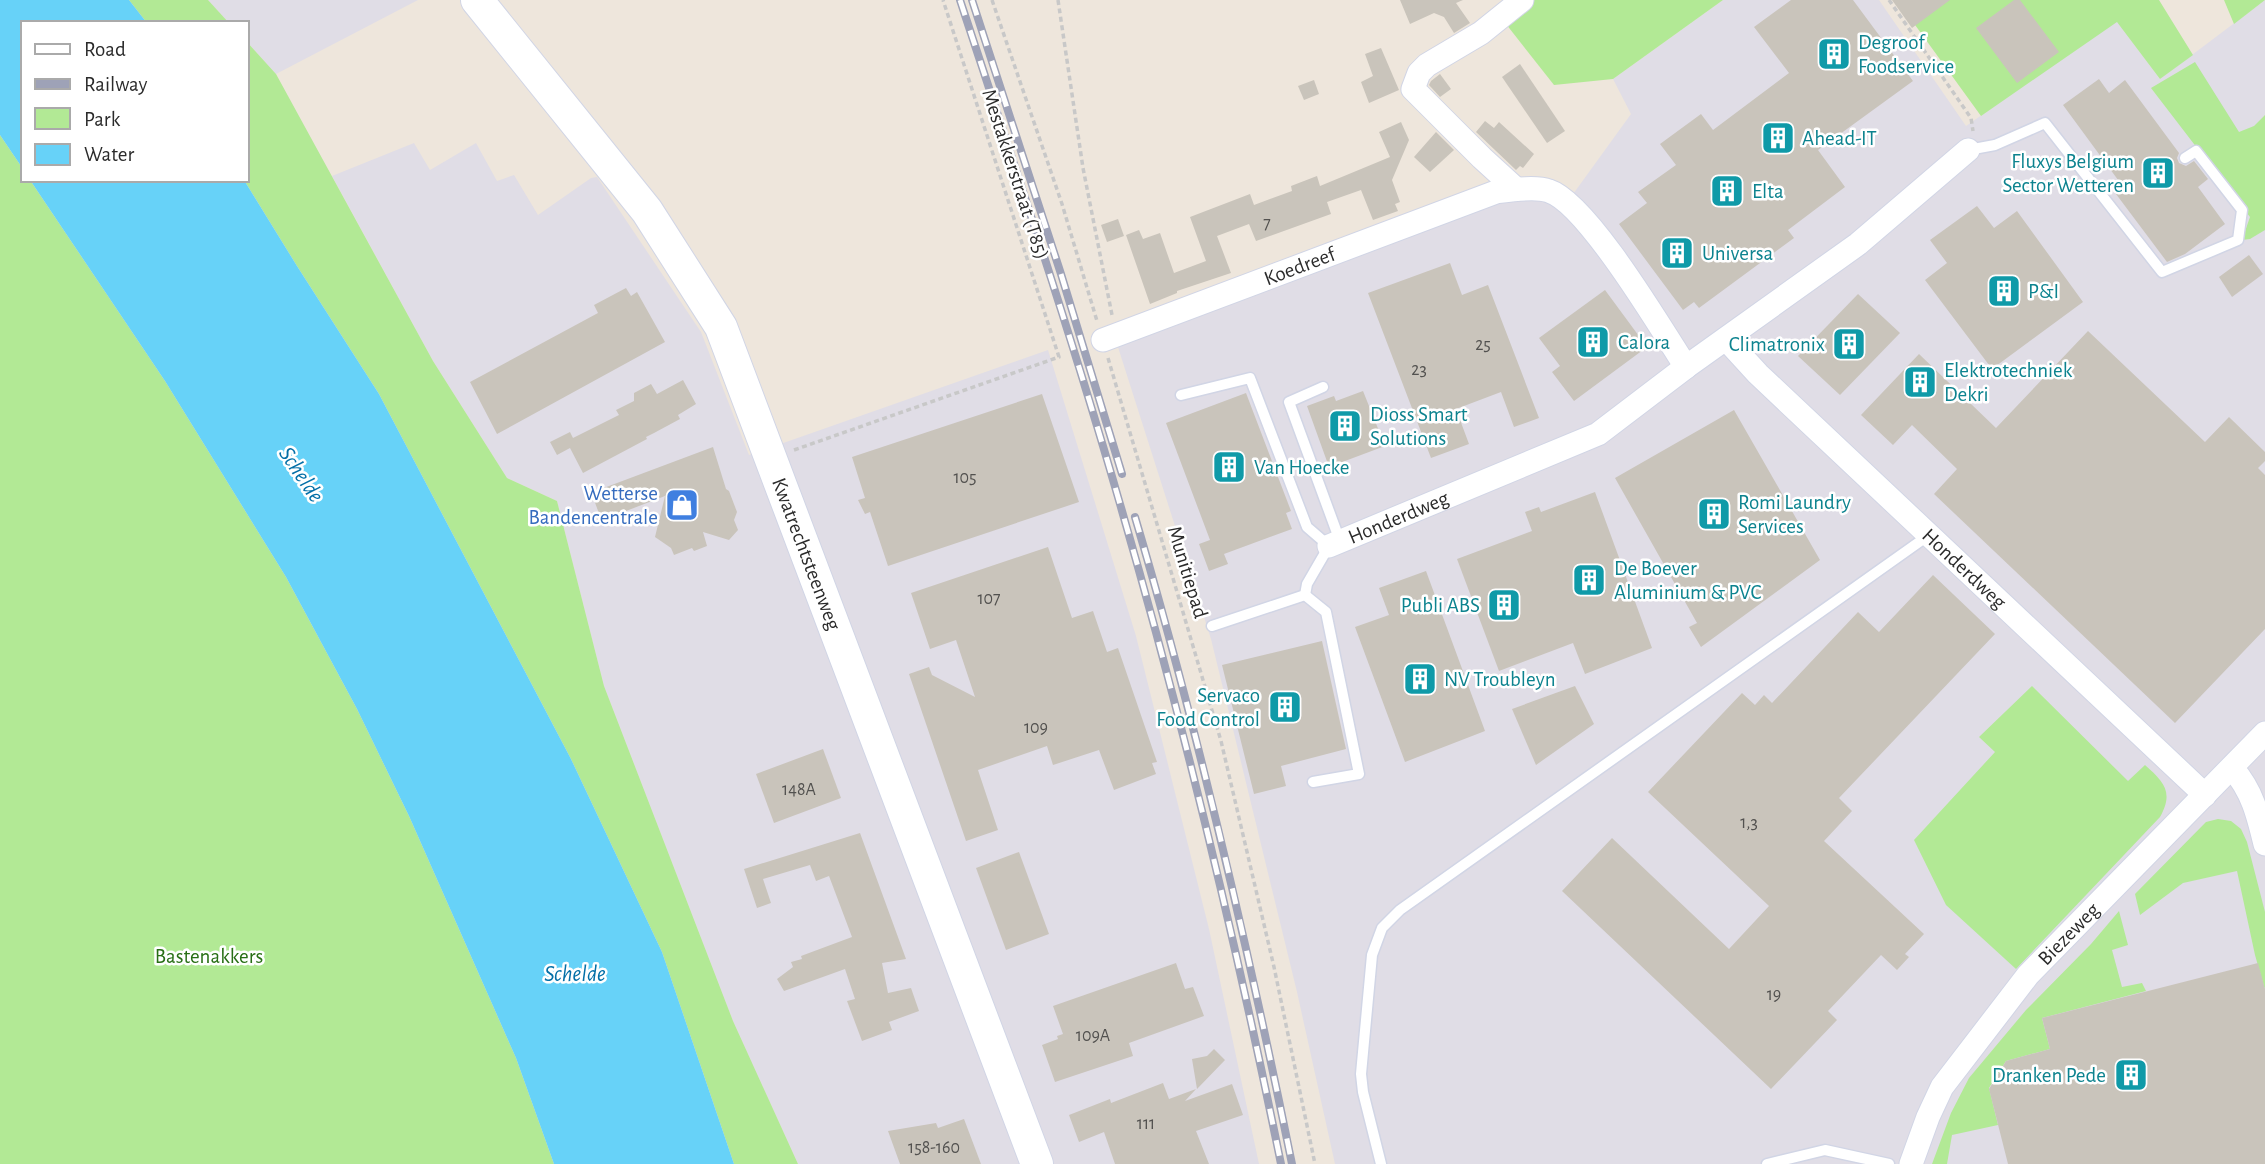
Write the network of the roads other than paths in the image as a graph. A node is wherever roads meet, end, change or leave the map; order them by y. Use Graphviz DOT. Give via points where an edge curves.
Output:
graph roads {
  1 [pos="477,0"];
  2 [pos="1522,0"];
  3 [pos="1968,150"];
  4 [pos="2185,158"];
  5 [pos="1506,191"];
  6 [pos="1110,337"];
  7 [pos="1726,339"];
  8 [pos="1686,367"];
  9 [pos="1323,387"];
  10 [pos="1181,395"];
  11 [pos="1929,534"];
  12 [pos="1334,544"];
  13 [pos="1305,595"];
  14 [pos="1212,626"];
  15 [pos="2265,733"];
  16 [pos="2232,768"];
  17 [pos="1313,782"];
  18 [pos="2205,794"];
  19 [pos="2265,844"];
  20 [pos="1037,1164"];
  21 [pos="1381,1164"];
  22 [pos="1767,1164"];
  23 [pos="1889,1164"];
  24 [pos="1911,1164"];
  1 -- 20 [label="street, Kwatrechtsteenweg" via="647,211 721,327"];
  2 -- 5 [label="street" via="1481,33 1427,65 1413,89 1482,158"];
  3 -- 4 [label="lane" via="1995,145 2045,123 2162,272 2238,240 2242,210 2196,151"];
  3 -- 7 [label="street, Honderdweg" via="1858,244"];
  5 -- 6 [label="street, Koedreef"];
  5 -- 8 [label="street" via="1549,191 1584,218"];
  7 -- 8 [label="street, Honderdweg"];
  7 -- 11 [label="street, Honderdweg"];
  8 -- 12 [label="street, Honderdweg" via="1598,435"];
  9 -- 12 [label="lane" via="1289,402"];
  10 -- 12 [label="lane" via="1250,378 1307,527"];
  11 -- 18 [label="street, Honderdweg"];
  11 -- 21 [label="lane" via="1400,910 1382,928 1372,955 1362,1074"];
  12 -- 13 [label="lane" via="1307,584"];
  13 -- 14 [label="lane"];
  13 -- 17 [label="lane" via="1326,612 1359,774"];
  15 -- 16 [label="street, Biezeweg"];
  16 -- 18 [label="street, Biezeweg"];
  16 -- 19 [label="street" via="2253,799"];
  18 -- 24 [label="street, Biezeweg" via="2028,975 1942,1087"];
  22 -- 23 [label="lane" via="1825,1150"];
}
